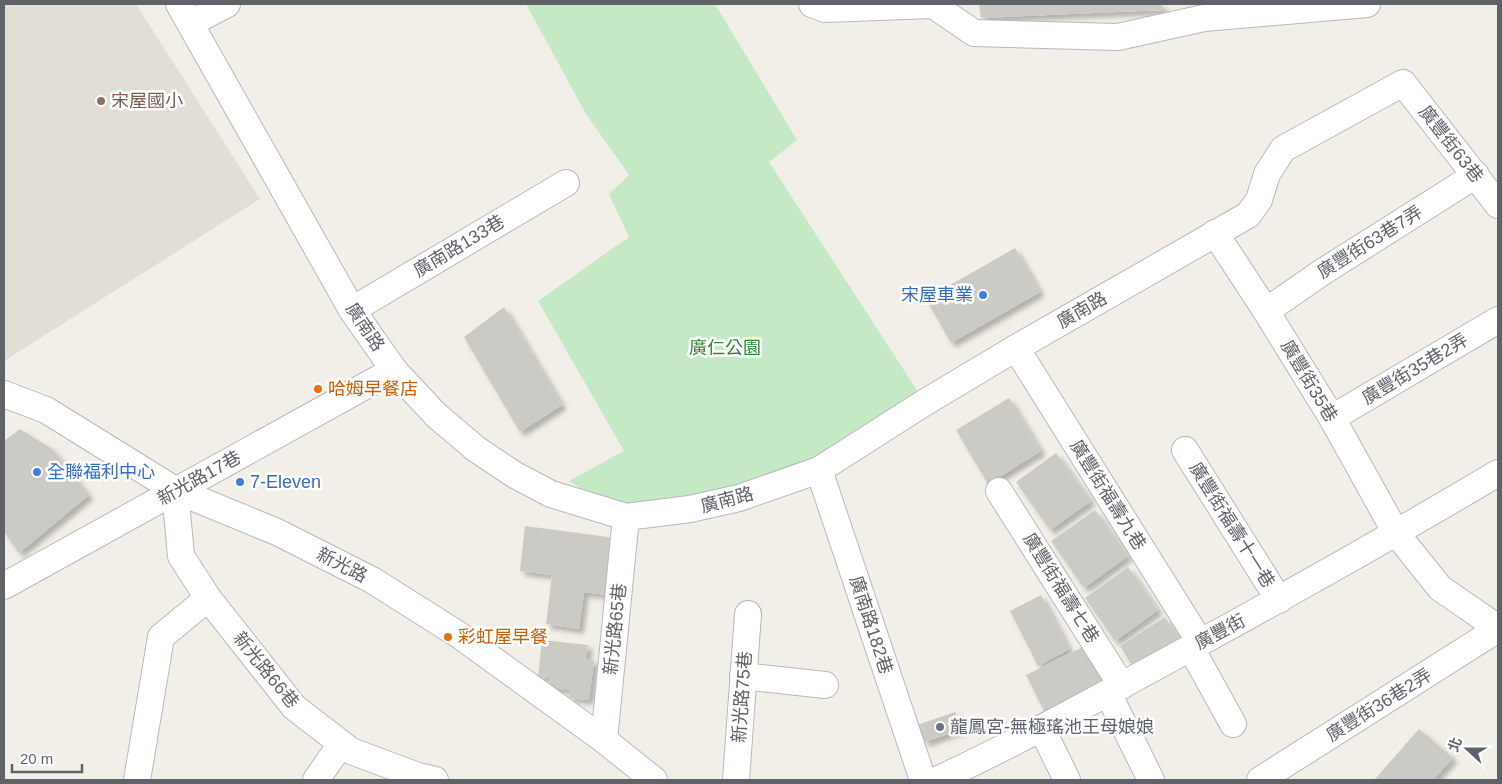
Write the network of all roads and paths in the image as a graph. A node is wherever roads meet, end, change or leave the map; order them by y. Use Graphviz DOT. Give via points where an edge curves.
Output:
graph roads {
  1 [pos="227,4"];
  2 [pos="812,4"];
  3 [pos="1367,4"];
  4 [pos="185,14"];
  5 [pos="1403,83"];
  6 [pos="1476,175"];
  7 [pos="566,183"];
  8 [pos="1498,205"];
  9 [pos="1215,233"];
  10 [pos="352,310"];
  11 [pos="1266,311"];
  12 [pos="1498,320"];
  13 [pos="1016,348"];
  14 [pos="394,370"];
  15 [pos="4,394"];
  16 [pos="1332,418"];
  17 [pos="1185,450"];
  18 [pos="820,470"];
  19 [pos="1498,474"];
  20 [pos="175,490"];
  21 [pos="999,491"];
  22 [pos="626,518"];
  23 [pos="1396,533"];
  24 [pos="4,586"];
  25 [pos="208,598"];
  26 [pos="1279,600"];
  27 [pos="748,614"];
  28 [pos="1498,628"];
  29 [pos="1196,645"];
  30 [pos="742,676"];
  31 [pos="824,686"];
  32 [pos="1115,689"];
  33 [pos="1233,724"];
  34 [pos="1042,729"];
  35 [pos="604,740"];
  36 [pos="341,744"];
  37 [pos="979,771"];
  38 [pos="137,780"];
  39 [pos="316,780"];
  40 [pos="435,780"];
  41 [pos="654,780"];
  42 [pos="736,780"];
  43 [pos="923,780"];
  44 [pos="937,780"];
  45 [pos="1067,780"];
  46 [pos="1151,780"];
  47 [pos="1260,780"];
  1 -- 4 [label="street"];
  2 -- 3 [label="street" via="825,9 933,5 974,33 1118,37 1204,18"];
  4 -- 10 [label="street, 廣南路"];
  5 -- 6 [label="street, 廣豐街63巷"];
  5 -- 9 [label="street, 廣南路" via="1283,150 1267,174 1259,200 1248,215"];
  6 -- 8 [label="street, 廣豐街63巷"];
  6 -- 11 [label="street, 廣豐街63巷7弄" via="1324,270"];
  7 -- 10 [label="street, 廣南路133巷"];
  9 -- 11 [label="street, 廣豐街35巷"];
  9 -- 13 [label="street, 廣南路"];
  10 -- 14 [label="street, 廣南路"];
  11 -- 16 [label="street, 廣豐街35巷"];
  12 -- 16 [label="street, 廣豐街35巷2弄"];
  13 -- 18 [label="street, 廣南路"];
  13 -- 29 [label="street, 廣豐街福壽九巷"];
  14 -- 20 [label="street, 新光路17巷"];
  14 -- 22 [label="street, 廣南路" via="436,415 476,449 515,475 551,494"];
  15 -- 20 [label="street, 新光路" via="46,410"];
  16 -- 23 [label="street, 廣豐街35巷"];
  17 -- 26 [label="street, 廣豐街福壽十一巷"];
  18 -- 22 [label="street, 廣南路" via="739,498"];
  18 -- 43 [label="street, 廣南路182巷"];
  19 -- 23 [label="street, 廣豐街"];
  20 -- 24 [label="street, 新光路17巷"];
  20 -- 25 [label="street, 新光路66巷" via="180,556"];
  20 -- 35 [label="street, 新光路" via="277,532 372,580 458,635"];
  21 -- 32 [label="street, 廣豐街福壽七巷"];
  22 -- 35 [label="street, 新光路65巷"];
  23 -- 26 [label="street, 廣豐街"];
  23 -- 28 [label="street, 廣豐街35巷" via="1440,588"];
  25 -- 36 [label="street, 新光路66巷" via="294,707"];
  25 -- 38 [label="street" via="161,637"];
  26 -- 29 [label="street, 廣豐街"];
  27 -- 30 [label="street, 新光路75巷"];
  28 -- 47 [label="street, 廣豐街36巷2弄"];
  29 -- 32 [label="street, 廣豐街"];
  29 -- 33 [label="street, 廣豐街福壽九巷"];
  30 -- 31 [label="street"];
  30 -- 42 [label="street, 新光路75巷"];
  32 -- 34 [label="street, 廣豐街"];
  32 -- 46 [label="street, 廣豐街福壽七巷"];
  34 -- 37 [label="street, 廣豐街"];
  34 -- 45 [label="street"];
  35 -- 41 [label="street, 新光路"];
  36 -- 39 [label="street"];
  36 -- 40 [label="street, 新光路66巷" via="351,751"];
  37 -- 44 [label="street, 廣豐街"];
}
